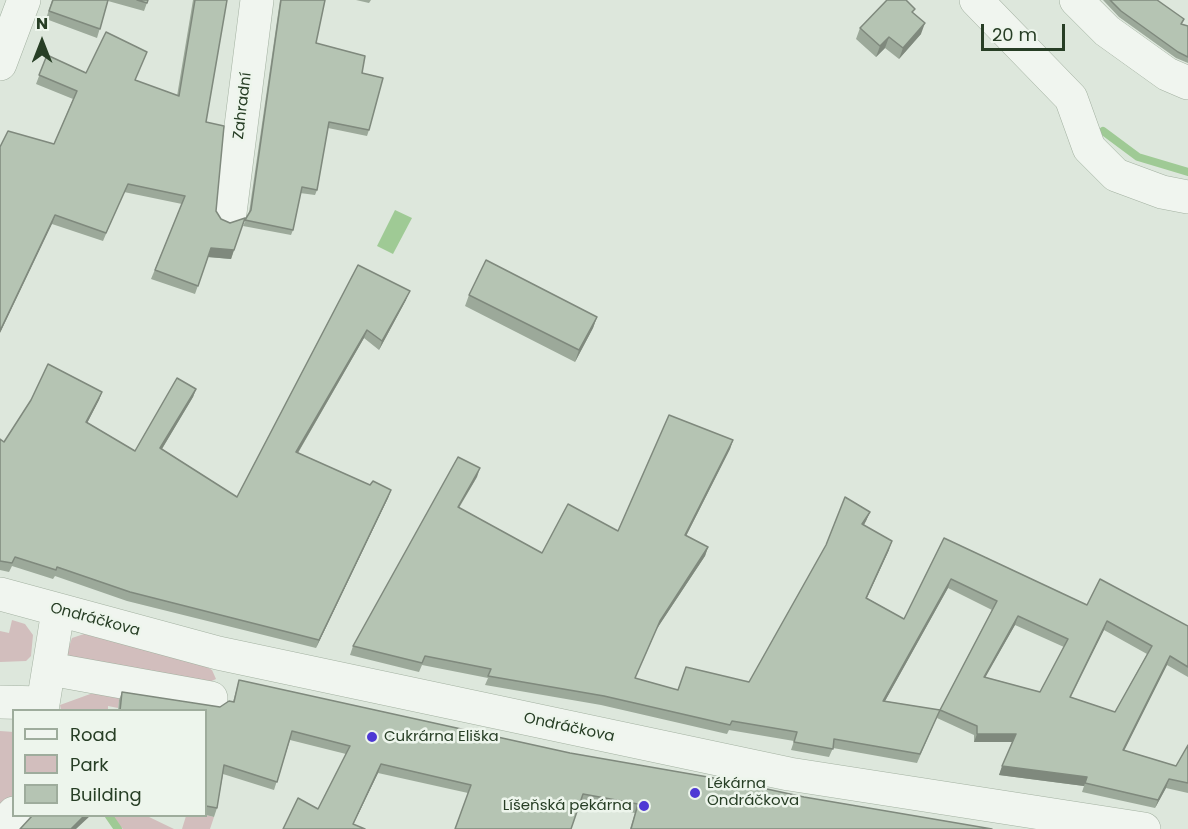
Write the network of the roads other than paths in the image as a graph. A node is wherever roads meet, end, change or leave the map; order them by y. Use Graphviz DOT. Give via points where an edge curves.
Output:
graph roads {
  1 [pos="24,0"];
  2 [pos="257,0"];
  3 [pos="976,0"];
  4 [pos="1076,0"];
  5 [pos="0,64"];
  6 [pos="1188,83"];
  7 [pos="1188,197"];
  8 [pos="230,213"];
  9 [pos="0,594"];
  10 [pos="58,610"];
  11 [pos="50,669"];
  12 [pos="211,698"];
  13 [pos="0,702"];
  14 [pos="43,707"];
  15 [pos="12,815"];
  16 [pos="0,828"];
  17 [pos="1144,829"];
  1 -- 5 [label="street"];
  2 -- 8 [label="street, Zahradní"];
  3 -- 7 [label="street" via="1071,98 1089,148 1116,175"];
  4 -- 6 [label="street" via="1107,31 1167,74"];
  9 -- 10 [label="street, Ondráčkova"];
  10 -- 11 [label="street"];
  10 -- 17 [label="street, Ondráčkova" via="218,653 789,774"];
  11 -- 12 [label="street"];
  11 -- 14 [label="street"];
  13 -- 14 [label="street"];
  15 -- 16 [label="street"];
}
